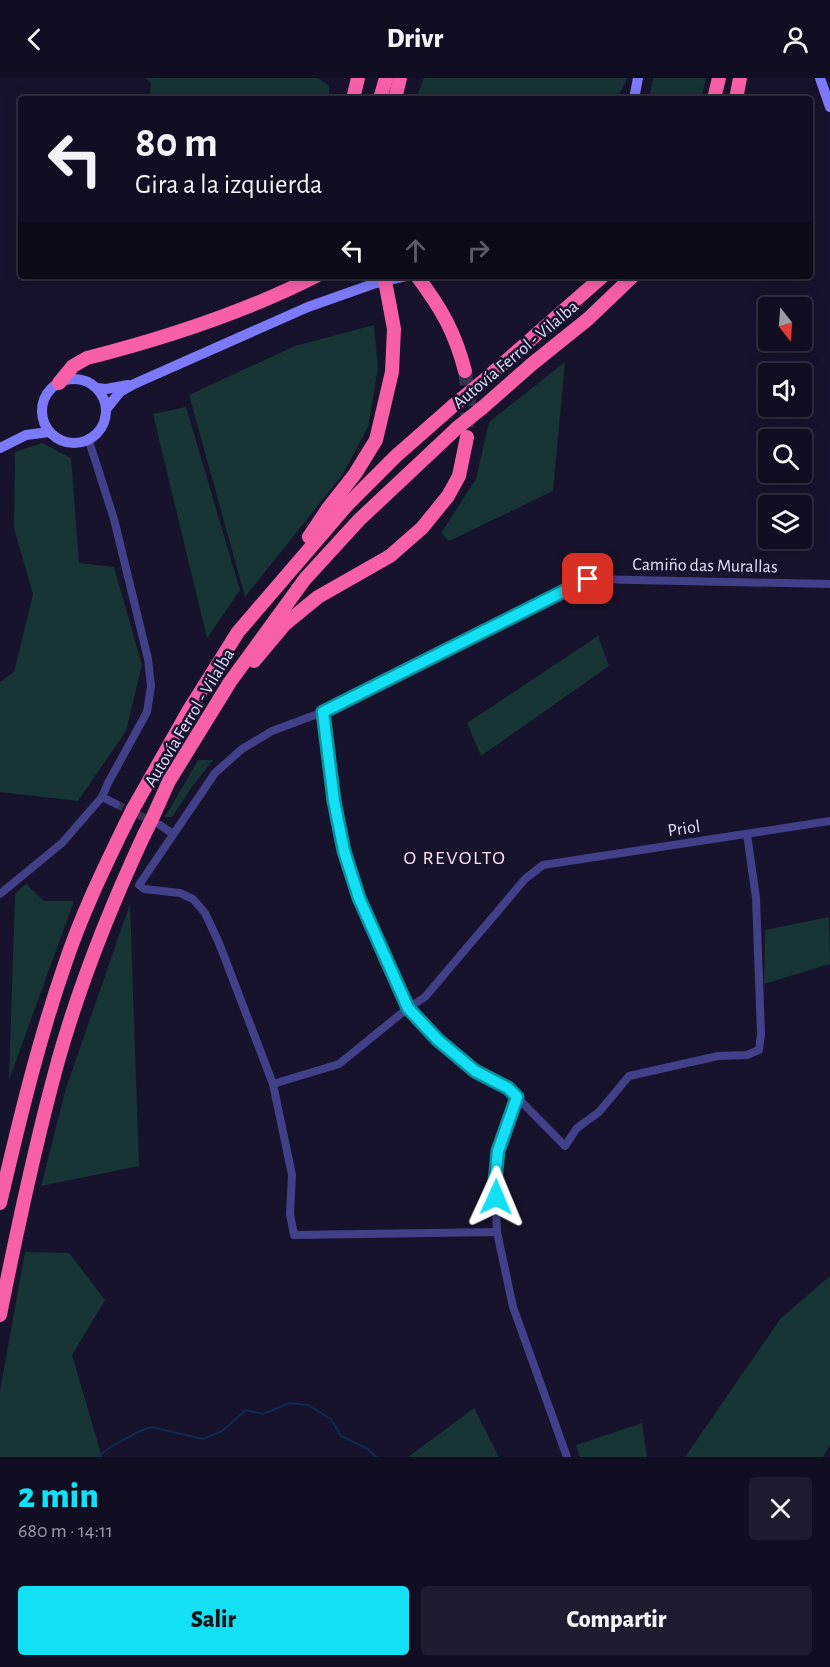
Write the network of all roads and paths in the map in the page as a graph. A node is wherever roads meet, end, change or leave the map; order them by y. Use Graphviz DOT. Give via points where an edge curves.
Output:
graph roads {
  1 [pos="358,78"];
  2 [pos="387,78"];
  3 [pos="400,78"];
  4 [pos="638,78"];
  5 [pos="719,78"];
  6 [pos="740,78"];
  7 [pos="818,78"];
  8 [pos="354,96"];
  9 [pos="381,96"];
  10 [pos="396,96"];
  11 [pos="635,96"];
  12 [pos="715,96"];
  13 [pos="737,96"];
  14 [pos="829,105"];
  15 [pos="309,279"];
  16 [pos="385,279"];
  17 [pos="394,279"];
  18 [pos="419,279"];
  19 [pos="600,279"];
  20 [pos="630,279"];
  21 [pos="465,371"];
  22 [pos="59,383"];
  23 [pos="134,384"];
  24 [pos="97,388"];
  25 [pos="107,408"];
  26 [pos="42,412"];
  27 [pos="49,432"];
  28 [pos="462,432"];
  29 [pos="26,435"];
  30 [pos="89,441"];
  31 [pos="0,448"];
  32 [pos="830,584"];
  33 [pos="274,590"];
  34 [pos="230,682"];
  35 [pos="323,712"];
  36 [pos="102,797"];
  37 [pos="116,804"];
  38 [pos="830,821"];
  39 [pos="156,822"];
  40 [pos="172,834"];
  41 [pos="747,834"];
  42 [pos="0,894"];
  43 [pos="408,1008"];
  44 [pos="273,1084"];
  45 [pos="517,1097"];
  46 [pos="0,1203"];
  47 [pos="497,1232"];
  48 [pos="0,1316"];
  49 [pos="567,1457"];
  1 -- 8 [label="highway"];
  2 -- 9 [label="highway"];
  3 -- 10 [label="highway"];
  4 -- 11 [label="street"];
  5 -- 12 [label="highway"];
  6 -- 13 [label="highway"];
  7 -- 14 [label="street"];
  15 -- 22 [label="highway" via="190,328 87,358 73,366"];
  16 -- 33 [label="highway, bridge" via="393,329 392,372 376,440"];
  17 -- 23 [label="street" via="308,307"];
  18 -- 21 [label="highway" via="443,312"];
  19 -- 33 [label="highway, Autovía Ferrol - Vilalba, bridge" via="396,456 348,504"];
  20 -- 28 [label="highway, Autovía Ferrol - Vilalba, bridge" via="482,408"];
  22 -- 24 [label="street" via="79,379"];
  22 -- 26 [label="street" via="49,392"];
  23 -- 24 [label="street"];
  23 -- 25 [label="street" via="120,392"];
  24 -- 25 [label="street"];
  25 -- 30 [label="street" via="103,428"];
  26 -- 27 [label="street"];
  26 -- 29 [label="street"];
  27 -- 29 [label="street"];
  27 -- 30 [label="street" via="68,443"];
  28 -- 34 [label="highway, Autovía Ferrol - Vilalba" via="359,520 305,579"];
  28 -- 34 [label="highway" via="459,476 422,528 390,556 318,597 285,624 256,660"];
  29 -- 31 [label="street"];
  30 -- 36 [label="street" via="114,519 151,686 147,712"];
  32 -- 35 [label="street, Camiño das Murallas" via="588,579"];
  33 -- 46 [label="highway, Autovía Ferrol - Vilalba, bridge" via="238,632 189,710 124,825 97,882 48,1018"];
  34 -- 39 [label="highway, Autovía Ferrol - Vilalba" via="170,782"];
  35 -- 40 [label="street, Camiño das Murallas" via="272,731 242,749 215,773"];
  35 -- 43 [label="street" via="344,851 359,898"];
  36 -- 37 [label="street"];
  36 -- 42 [label="street" via="62,843"];
  38 -- 41 [label="street, Priol"];
  39 -- 40 [label="street"];
  39 -- 48 [label="highway, Autovía Ferrol - Vilalba, bridge" via="144,835 116,897 59,1059"];
  40 -- 44 [label="street, Camiño das Murallas" via="139,885 180,893 193,899 206,913"];
  41 -- 43 [label="street, Priol" via="543,865 525,879 425,997"];
  41 -- 45 [label="street" via="756,898 759,1050 629,1076 599,1112 577,1128 565,1146"];
  43 -- 44 [label="street" via="339,1064"];
  43 -- 45 [label="street" via="475,1071"];
  44 -- 47 [label="street" via="292,1175 290,1214 294,1234"];
  45 -- 47 [label="street" via="498,1151"];
  47 -- 49 [label="street" via="513,1306"];
}
